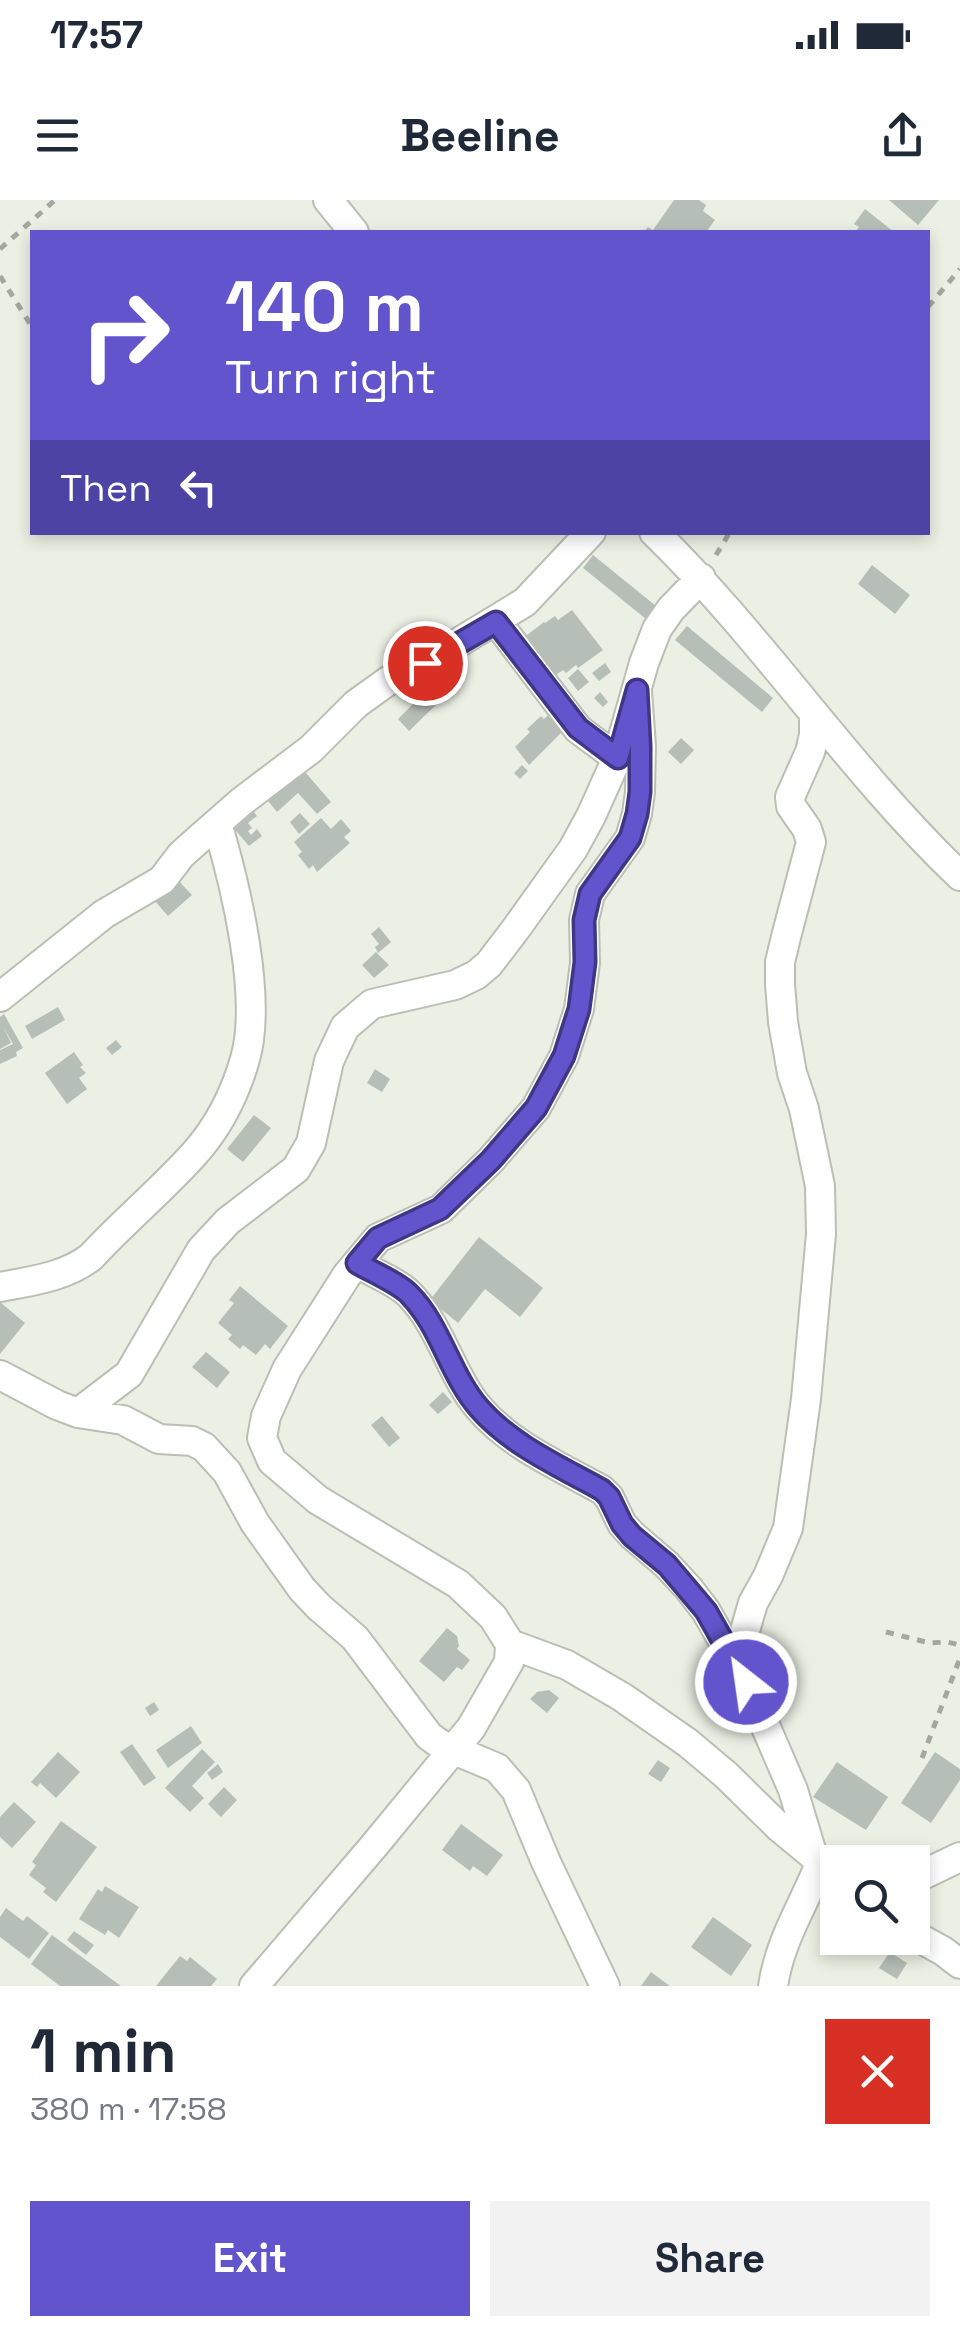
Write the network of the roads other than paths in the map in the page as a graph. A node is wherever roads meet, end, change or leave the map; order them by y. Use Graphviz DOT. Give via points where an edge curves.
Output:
graph roads {
  1 [pos="328,200"];
  2 [pos="352,230"];
  3 [pos="588,535"];
  4 [pos="657,535"];
  5 [pos="701,578"];
  6 [pos="496,622"];
  7 [pos="637,690"];
  8 [pos="814,716"];
  9 [pos="618,758"];
  10 [pos="216,823"];
  11 [pos="960,876"];
  12 [pos="0,997"];
  13 [pos="357,1263"];
  14 [pos="0,1287"];
  15 [pos="0,1375"];
  16 [pos="78,1413"];
  17 [pos="510,1644"];
  18 [pos="746,1682"];
  19 [pos="454,1749"];
  20 [pos="820,1853"];
  21 [pos="960,1857"];
  22 [pos="820,1860"];
  23 [pos="820,1871"];
  24 [pos="930,1871"];
  25 [pos="930,1944"];
  26 [pos="960,1964"];
  27 [pos="254,1986"];
  28 [pos="606,1986"];
  29 [pos="773,1986"];
  1 -- 2 [label="street"];
  3 -- 6 [label="street"];
  4 -- 5 [label="street"];
  5 -- 7 [label="street" via="657,629"];
  5 -- 8 [label="street"];
  6 -- 9 [label="street" via="578,728"];
  6 -- 10 [label="street" via="388,681"];
  7 -- 9 [label="street"];
  7 -- 13 [label="street" via="637,814 630,838 590,894 579,1009 564,1056 536,1108 491,1160 440,1209 378,1238"];
  8 -- 11 [label="street"];
  8 -- 18 [label="street" via="810,752 790,798 811,842 780,984 792,1074 820,1186 821,1234 788,1528 745,1632"];
  9 -- 16 [label="street" via="574,849 488,964 455,985 372,1004 345,1028 296,1169 201,1250 129,1374"];
  10 -- 12 [label="street" via="162,880 104,914"];
  10 -- 14 [label="street" via="240,920 250,1014 246,1056 225,1112 196,1152 91,1257 62,1273"];
  13 -- 17 [label="street" via="287,1369 262,1438 272,1461 318,1500 458,1584"];
  13 -- 18 [label="street" via="409,1293 485,1414 609,1497 632,1536 698,1600"];
  15 -- 16 [label="street"];
  16 -- 19 [label="street" via="204,1447 302,1588 355,1638 430,1736"];
  17 -- 19 [label="street" via="509,1662"];
  17 -- 22 [label="street" via="567,1665 688,1742"];
  18 -- 20 [label="street"];
  19 -- 27 [label="street"];
  19 -- 28 [label="street" via="497,1768 516,1790"];
  21 -- 24 [label="street"];
  23 -- 29 [label="street" via="786,1936"];
  25 -- 26 [label="street"];
}
